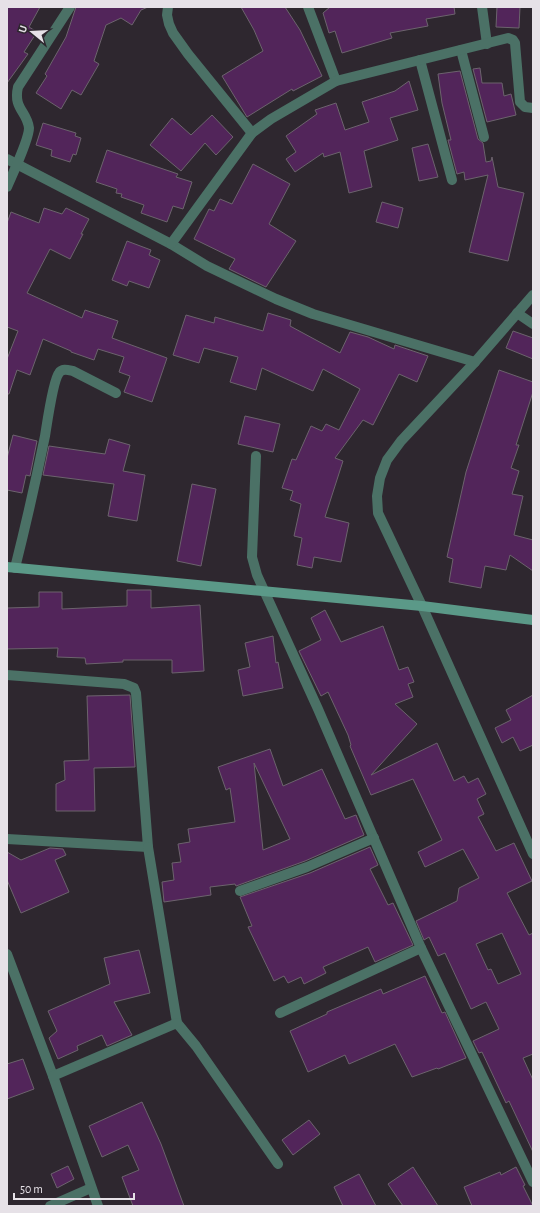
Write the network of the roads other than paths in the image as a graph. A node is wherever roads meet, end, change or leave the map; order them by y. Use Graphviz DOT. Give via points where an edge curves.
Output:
graph roads {
  1 [pos="70,7"];
  2 [pos="168,7"];
  3 [pos="308,7"];
  4 [pos="482,7"];
  5 [pos="487,44"];
  6 [pos="461,50"];
  7 [pos="420,60"];
  8 [pos="336,81"];
  9 [pos="533,108"];
  10 [pos="252,133"];
  11 [pos="484,137"];
  12 [pos="7,159"];
  13 [pos="17,165"];
  14 [pos="452,180"];
  15 [pos="7,187"];
  16 [pos="171,244"];
  17 [pos="533,295"];
  18 [pos="517,313"];
  19 [pos="533,324"];
  20 [pos="475,362"];
  21 [pos="116,393"];
  22 [pos="256,456"];
  23 [pos="11,567"];
  24 [pos="263,590"];
  25 [pos="422,606"];
  26 [pos="533,620"];
  27 [pos="7,675"];
  28 [pos="374,838"];
  29 [pos="7,839"];
  30 [pos="148,847"];
  31 [pos="533,854"];
  32 [pos="240,891"];
  33 [pos="421,948"];
  34 [pos="7,954"];
  35 [pos="280,1013"];
  36 [pos="177,1023"];
  37 [pos="53,1076"];
  38 [pos="278,1164"];
  39 [pos="533,1182"];
  40 [pos="91,1188"];
  41 [pos="50,1206"];
  42 [pos="98,1206"];
  1 -- 13 [label="street" via="18,87 16,99 27,120 29,130"];
  2 -- 10 [label="street" via="167,15 173,33"];
  3 -- 8 [label="street"];
  4 -- 5 [label="street"];
  5 -- 6 [label="street"];
  5 -- 9 [label="street" via="508,38 513,40 520,102 525,107"];
  6 -- 7 [label="street"];
  6 -- 11 [label="street"];
  7 -- 8 [label="street"];
  7 -- 14 [label="street"];
  8 -- 10 [label="street"];
  10 -- 16 [label="street"];
  12 -- 13 [label="street"];
  13 -- 15 [label="street"];
  13 -- 16 [label="street"];
  16 -- 20 [label="street" via="207,266 313,314"];
  17 -- 18 [label="street"];
  18 -- 19 [label="street"];
  18 -- 20 [label="street"];
  20 -- 25 [label="street" via="401,441 387,460 376,496 378,513"];
  21 -- 23 [label="street" via="73,371 67,369 59,373 38,470"];
  22 -- 24 [label="street" via="252,557"];
  23 -- 24 [label="main road"];
  24 -- 25 [label="main road"];
  24 -- 28 [label="street"];
  25 -- 26 [label="main road"];
  25 -- 31 [label="street"];
  27 -- 30 [label="street" via="124,684 134,688"];
  28 -- 32 [label="street" via="307,867"];
  28 -- 33 [label="street"];
  29 -- 30 [label="street"];
  30 -- 36 [label="street"];
  33 -- 35 [label="street"];
  33 -- 39 [label="street"];
  34 -- 37 [label="street"];
  36 -- 37 [label="street"];
  36 -- 38 [label="street" via="196,1046"];
  37 -- 40 [label="street"];
  40 -- 41 [label="street"];
  40 -- 42 [label="street"];
}
